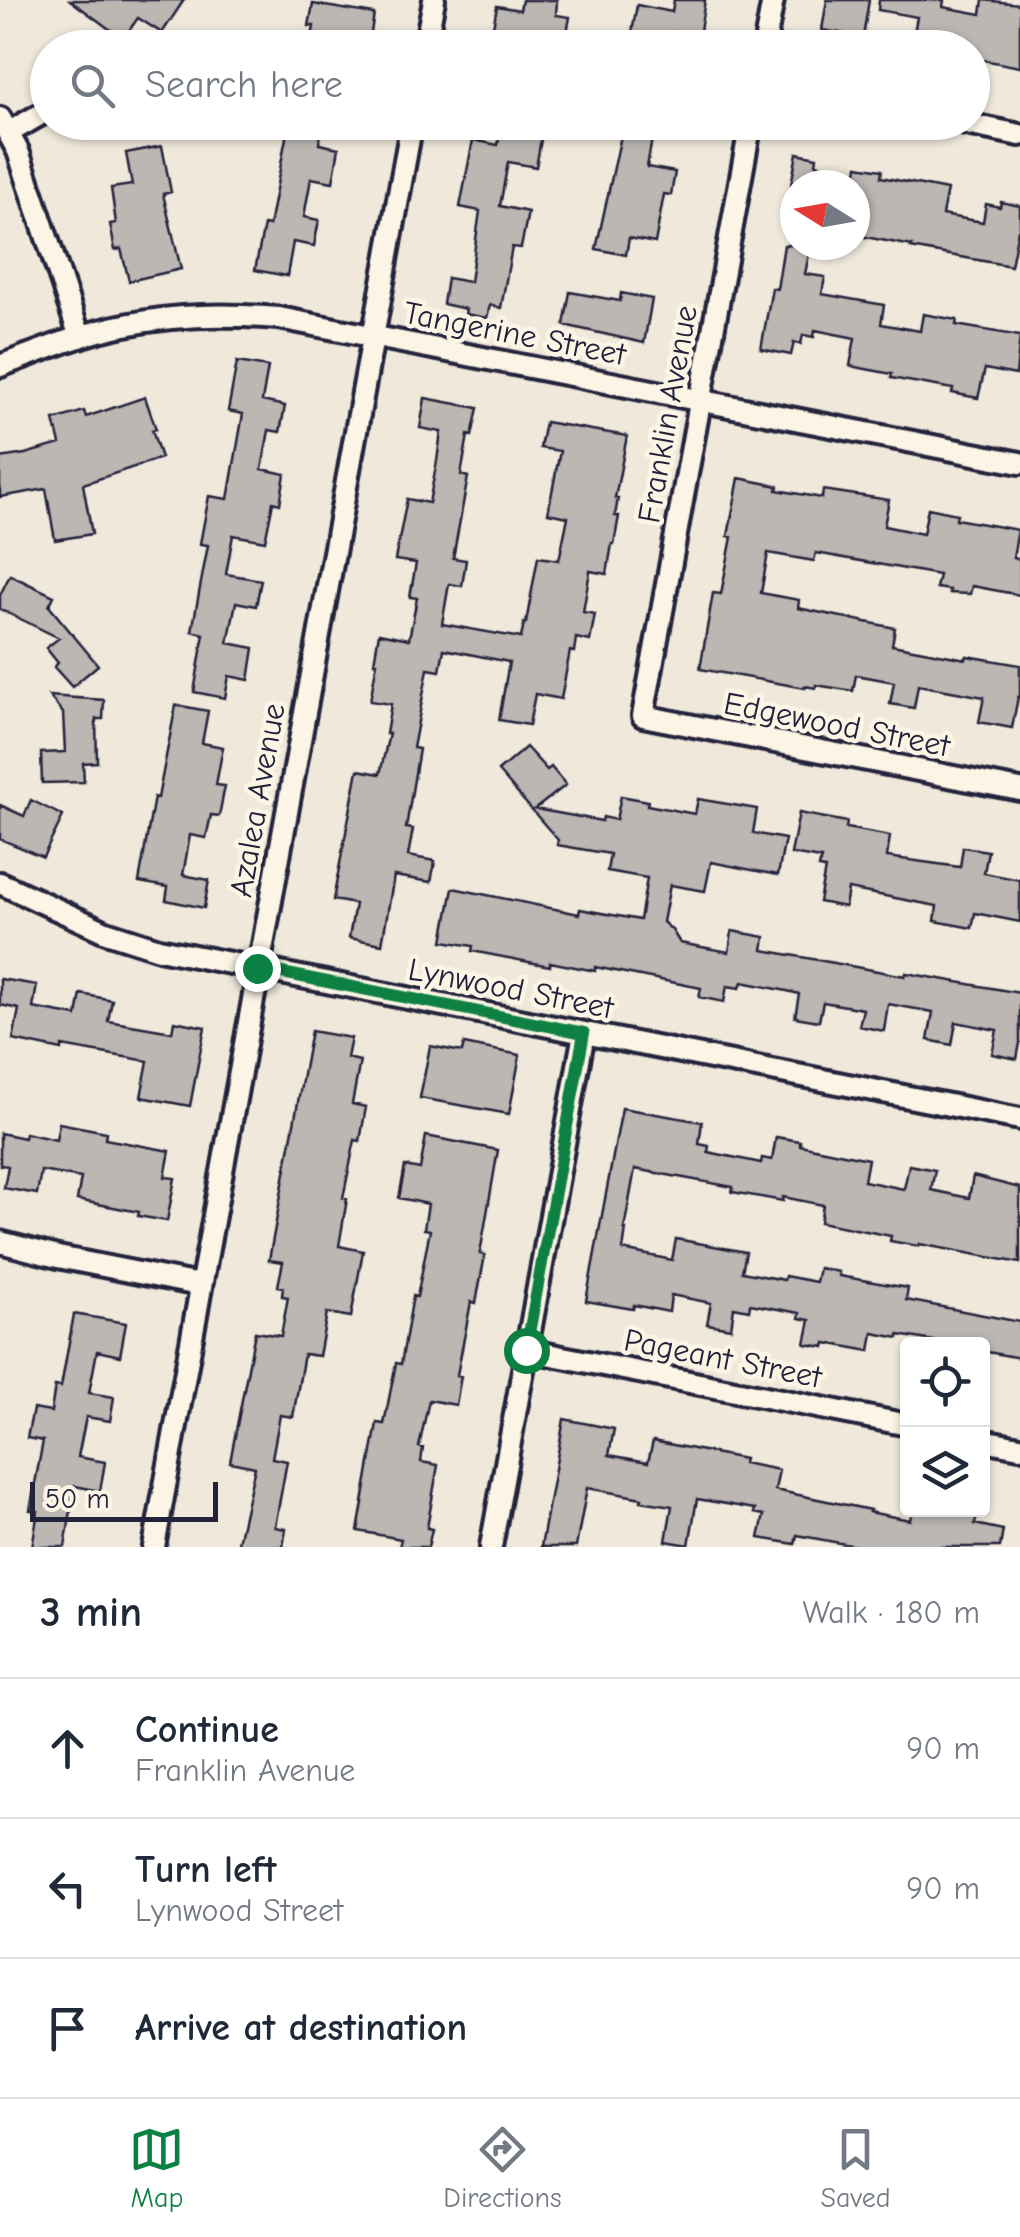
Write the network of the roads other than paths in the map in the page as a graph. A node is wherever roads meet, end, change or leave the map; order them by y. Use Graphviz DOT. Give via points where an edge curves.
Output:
graph roads {
  1 [pos="434,0"];
  2 [pos="773,0"];
  3 [pos="429,30"];
  4 [pos="767,30"];
  5 [pos="30,116"];
  6 [pos="4,125"];
  7 [pos="990,129"];
  8 [pos="1020,135"];
  9 [pos="409,140"];
  10 [pos="748,140"];
  11 [pos="373,335"];
  12 [pos="80,337"];
  13 [pos="0,366"];
  14 [pos="700,400"];
  15 [pos="1020,463"];
  16 [pos="642,716"];
  17 [pos="1020,790"];
  18 [pos="0,882"];
  19 [pos="257,968"];
  20 [pos="584,1033"];
  21 [pos="1020,1119"];
  22 [pos="0,1242"];
  23 [pos="199,1285"];
  24 [pos="526,1350"];
  25 [pos="900,1423"];
  26 [pos="990,1441"];
  27 [pos="1020,1447"];
  28 [pos="154,1547"];
  29 [pos="490,1547"];
  1 -- 3 [label="street"];
  2 -- 4 [label="street"];
  5 -- 6 [label="street"];
  6 -- 12 [label="street"];
  7 -- 8 [label="street"];
  9 -- 11 [label="street, Azalea Avenue"];
  10 -- 14 [label="street, Franklin Avenue"];
  11 -- 12 [label="street, Tangerine Street" via="223,314 170,317"];
  11 -- 14 [label="street, Tangerine Street"];
  11 -- 19 [label="street, Azalea Avenue"];
  12 -- 13 [label="street, Tangerine Street"];
  14 -- 15 [label="street, Tangerine Street"];
  14 -- 16 [label="street, Franklin Avenue"];
  16 -- 17 [label="street, Edgewood Street"];
  18 -- 19 [label="street, Lynwood Street" via="106,932"];
  19 -- 20 [label="street, Lynwood Street"];
  19 -- 23 [label="street, Azalea Avenue"];
  20 -- 21 [label="street, Lynwood Street"];
  20 -- 24 [label="street"];
  22 -- 23 [label="street"];
  23 -- 28 [label="street, Azalea Avenue"];
  24 -- 25 [label="street, Pageant Street"];
  24 -- 29 [label="street"];
  26 -- 27 [label="street"];
}
